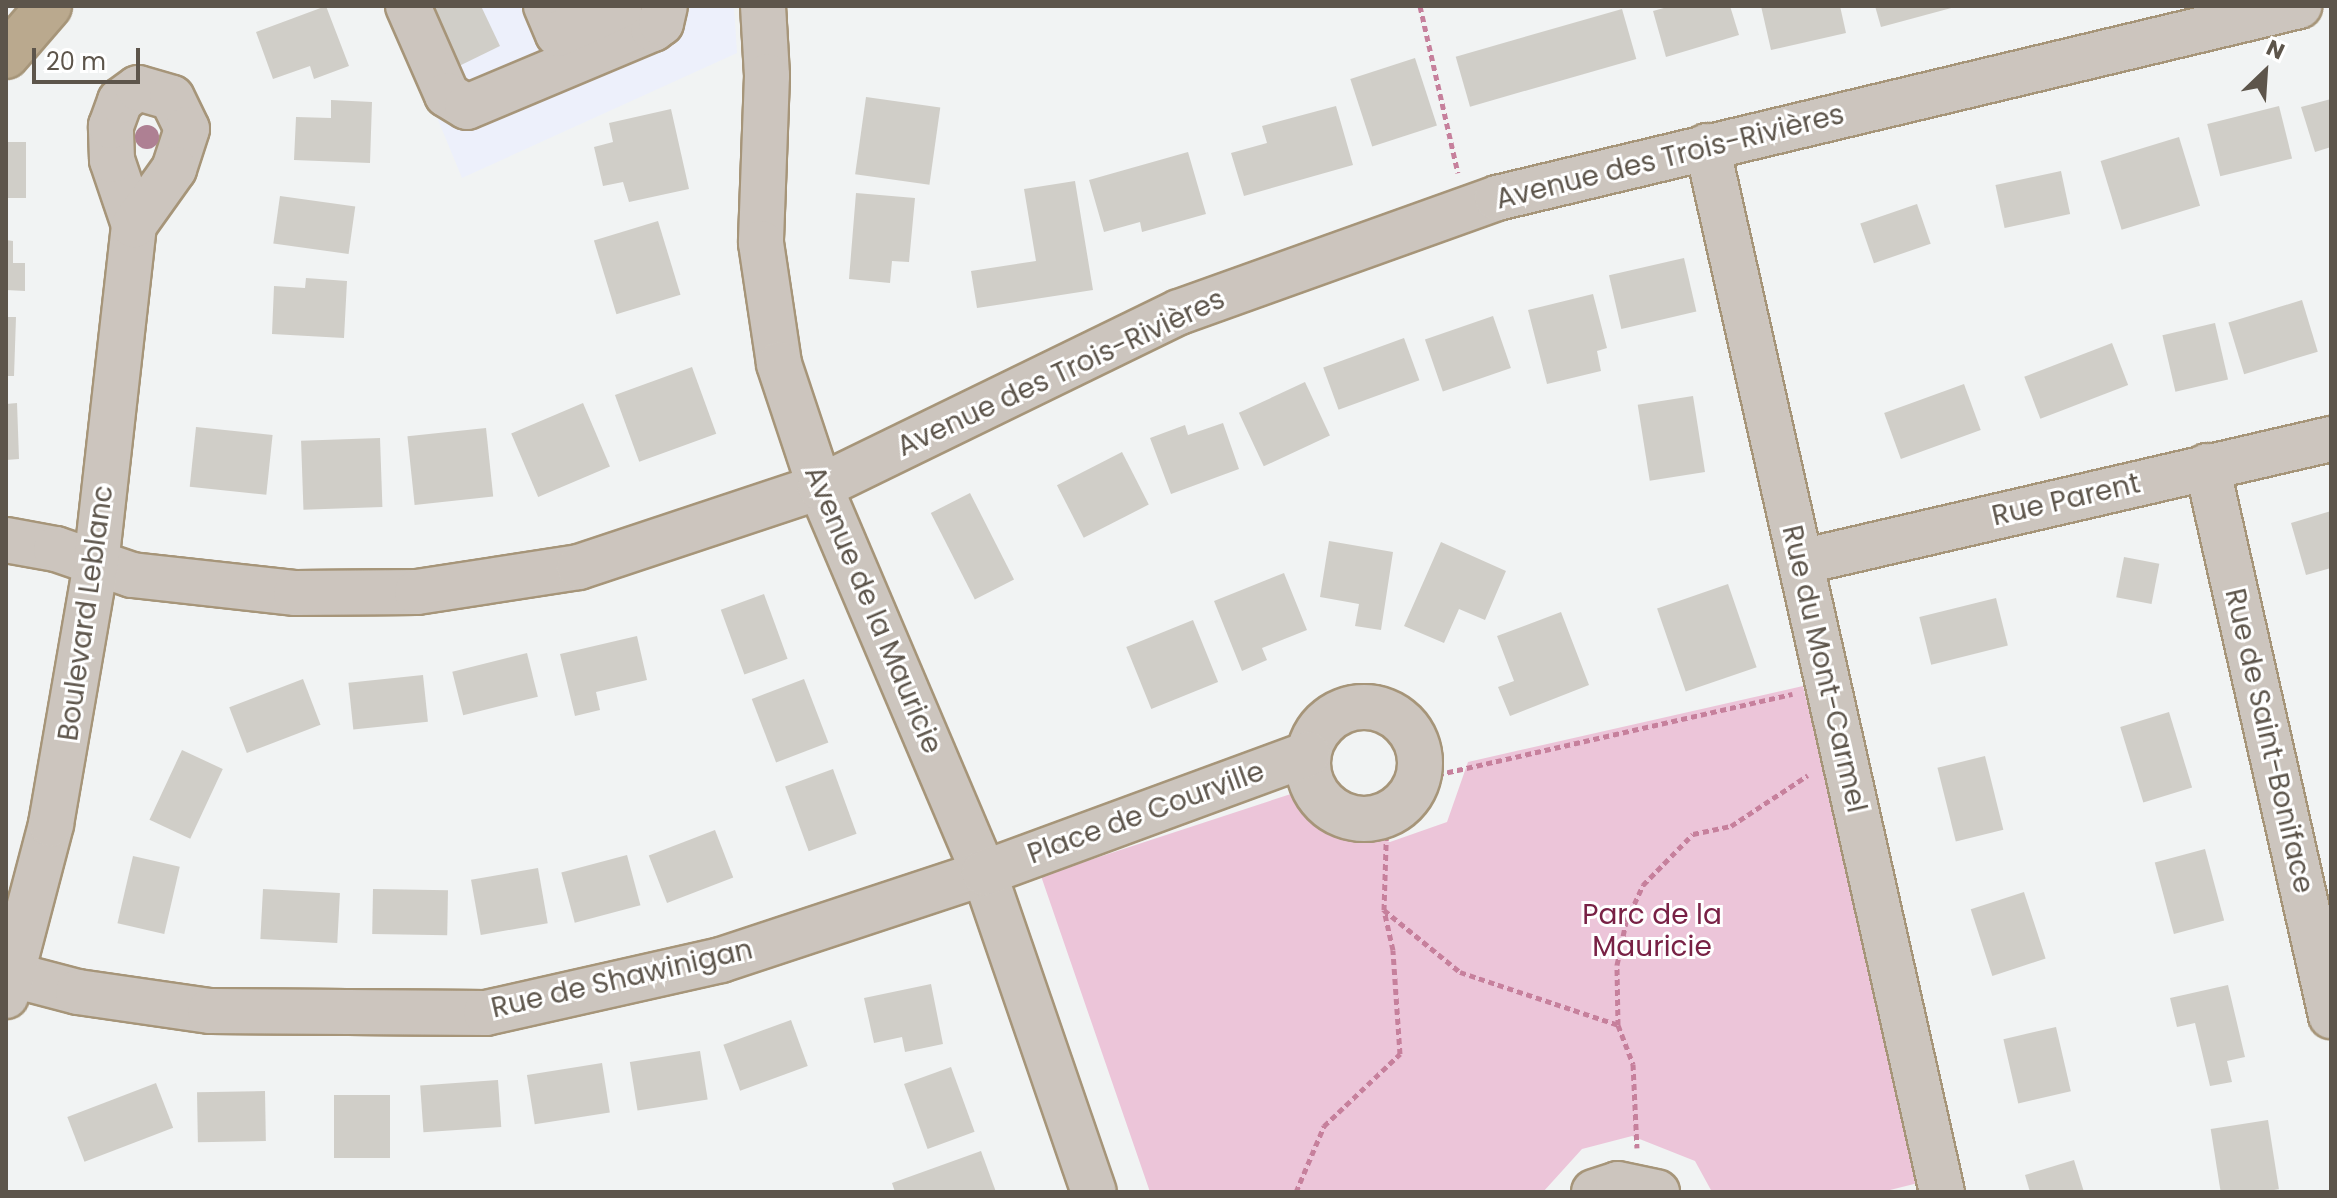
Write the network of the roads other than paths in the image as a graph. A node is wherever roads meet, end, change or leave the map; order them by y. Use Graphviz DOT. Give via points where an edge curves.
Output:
graph roads {
  1 [pos="49,6"];
  2 [pos="408,6"];
  3 [pos="546,6"];
  4 [pos="620,6"];
  5 [pos="665,6"];
  6 [pos="763,6"];
  7 [pos="2299,6"];
  8 [pos="6,56"];
  9 [pos="1707,146"];
  10 [pos="134,225"];
  11 [pos="2331,439"];
  12 [pos="2207,466"];
  13 [pos="820,487"];
  14 [pos="6,540"];
  15 [pos="1801,562"];
  16 [pos="96,564"];
  17 [pos="1308,754"];
  18 [pos="984,873"];
  19 [pos="10,986"];
  20 [pos="2331,1016"];
  21 [pos="1647,1188"];
  22 [pos="1094,1192"];
  23 [pos="1594,1192"];
  24 [pos="1942,1192"];
  1 -- 8 [label="highway"];
  2 -- 5 [label="street" via="447,95 467,107 653,29 661,23"];
  3 -- 4 [label="street" via="558,34"];
  6 -- 13 [label="street, Avenue de la Mauricie" via="763,285 779,364"];
  7 -- 9 [label="street, Avenue des Trois-Rivières"];
  9 -- 13 [label="street, Avenue des Trois-Rivières" via="1497,198 1179,312"];
  9 -- 15 [label="street, Rue du Mont-Carmel"];
  10 -- 16 [label="street, Boulevard Leblanc"];
  11 -- 12 [label="street, Rue Parent"];
  12 -- 15 [label="street, Rue Parent"];
  12 -- 20 [label="street, Rue de Saint-Boniface"];
  13 -- 16 [label="street, Avenue des Trois-Rivières" via="620,557 469,587 296,593 168,581"];
  13 -- 18 [label="street, Avenue de la Mauricie"];
  14 -- 16 [label="street, Avenue des Trois-Rivières"];
  15 -- 24 [label="street, Rue du Mont-Carmel"];
  16 -- 19 [label="street, Boulevard Leblanc" via="57,797"];
  17 -- 17 [label="street, Place de Courville" via="1313,788 1337,813 1370,819 1406,800 1421,761 1412,735 1393,715 1376,708 1349,709 1325,722"];
  17 -- 18 [label="street, Place de Courville"];
  18 -- 19 [label="street, Rue de Shawinigan" via="721,960 486,1013 210,1011"];
  18 -- 22 [label="street, Avenue de la Mauricie"];
  21 -- 23 [label="street" via="1618,1184"];
}
